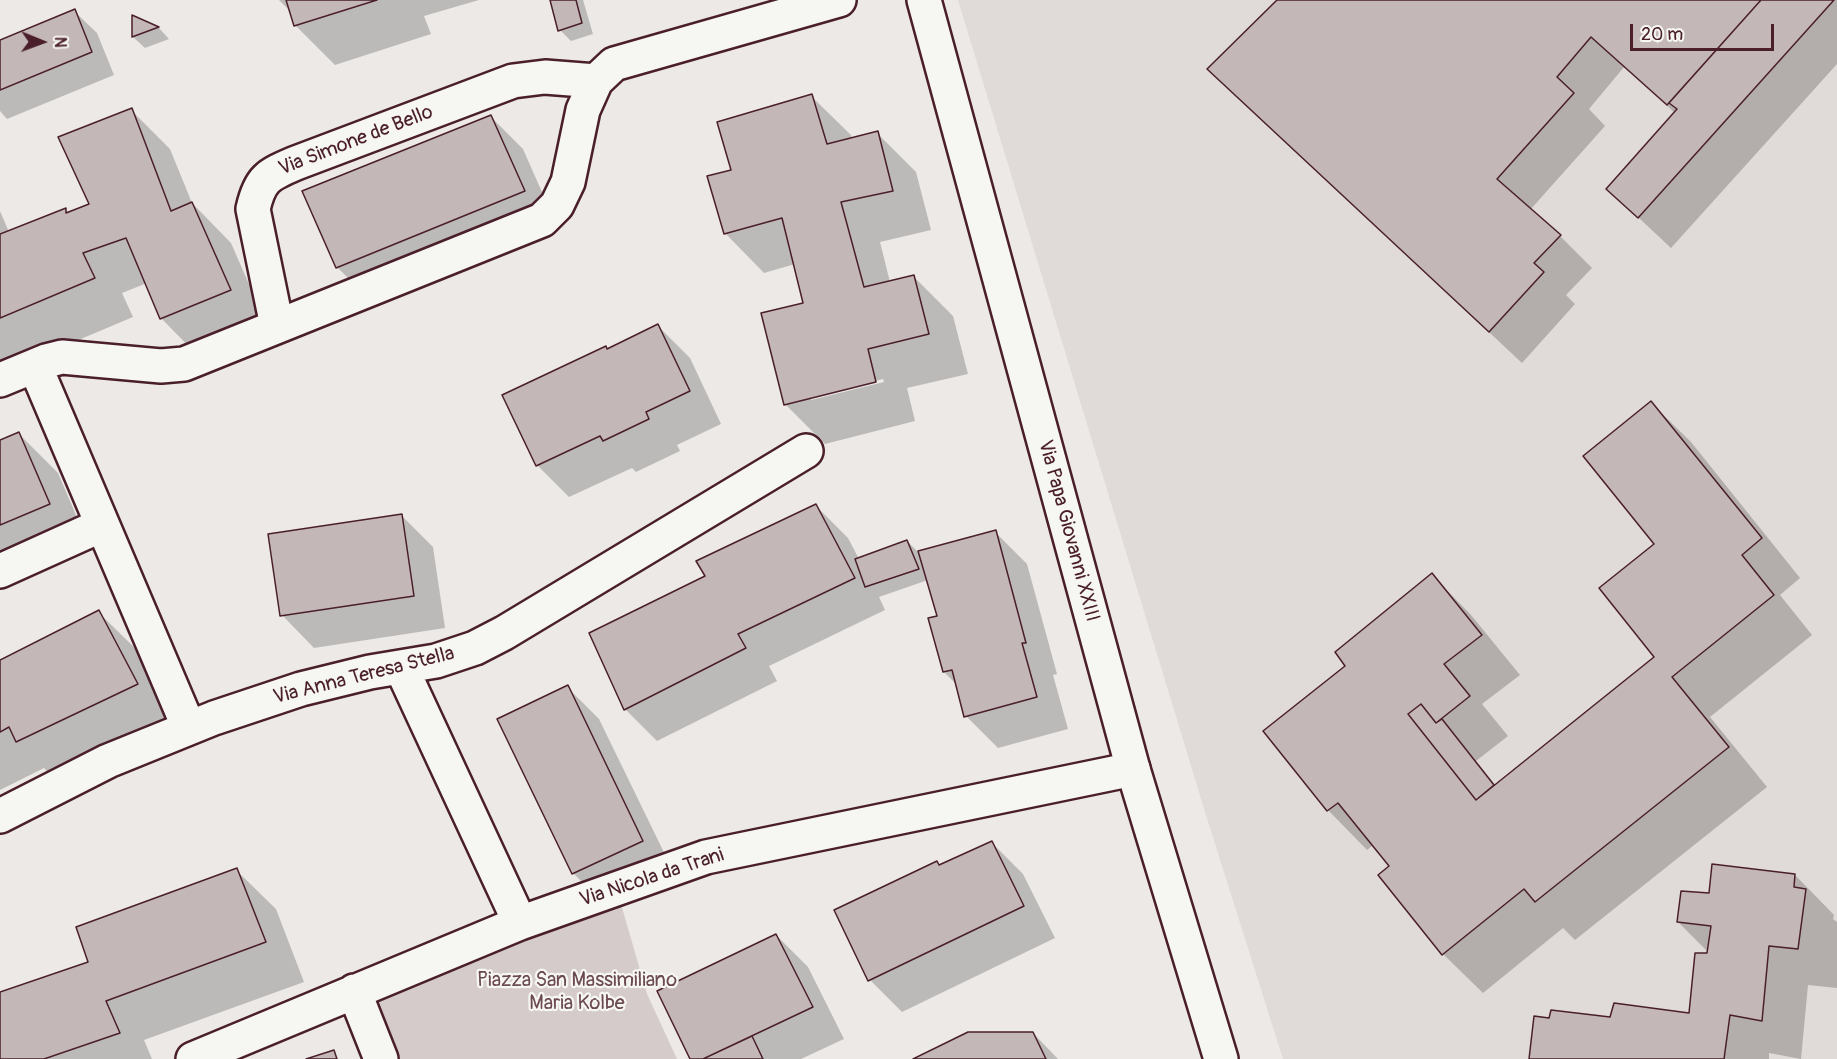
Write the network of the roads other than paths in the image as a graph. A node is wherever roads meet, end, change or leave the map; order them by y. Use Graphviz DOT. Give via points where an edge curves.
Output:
graph roads {
  1 [pos="839,0"];
  2 [pos="924,0"];
  3 [pos="596,81"];
  4 [pos="277,326"];
  5 [pos="35,366"];
  6 [pos="0,380"];
  7 [pos="806,451"];
  8 [pos="102,525"];
  9 [pos="0,571"];
  10 [pos="401,667"];
  11 [pos="189,728"];
  12 [pos="1133,769"];
  13 [pos="0,816"];
  14 [pos="520,923"];
  15 [pos="354,992"];
  16 [pos="193,1059"];
  17 [pos="381,1059"];
  18 [pos="1221,1059"];
  1 -- 3 [label="street" via="614,64"];
  2 -- 12 [label="street, Via Papa Giovanni XXIII"];
  3 -- 4 [label="street" via="583,110 568,182 557,205 542,220"];
  3 -- 4 [label="street, Via Simone de Bello" via="545,77 513,81 271,174 258,189 253,208"];
  4 -- 5 [label="street" via="184,364 162,366 62,357"];
  5 -- 6 [label="street"];
  5 -- 8 [label="street"];
  7 -- 10 [label="street, Via Anna Teresa Stella" via="504,633 436,661"];
  8 -- 9 [label="street"];
  8 -- 11 [label="street"];
  10 -- 11 [label="street, Via Anna Teresa Stella" via="301,689"];
  10 -- 14 [label="street"];
  11 -- 13 [label="street, Via Anna Teresa Stella" via="108,761"];
  12 -- 14 [label="street, Via Nicola da Trani" via="706,857"];
  12 -- 18 [label="street, Via Papa Giovanni XXIII"];
  14 -- 15 [label="street, Via Nicola da Trani"];
  15 -- 16 [label="street, Via Nicola da Trani"];
  15 -- 17 [label="street"];
}
